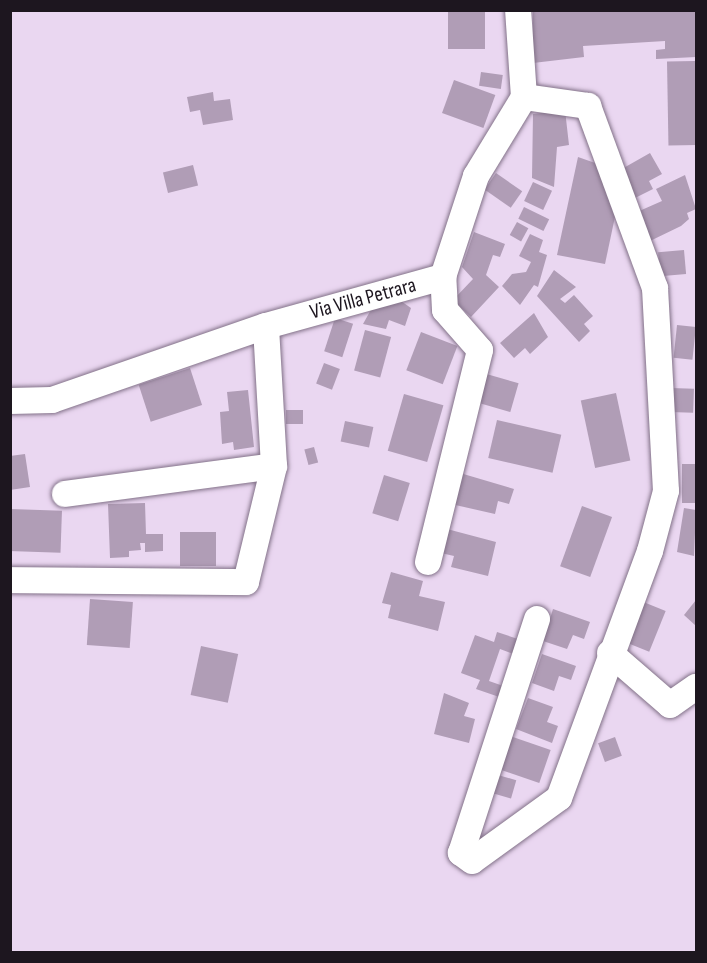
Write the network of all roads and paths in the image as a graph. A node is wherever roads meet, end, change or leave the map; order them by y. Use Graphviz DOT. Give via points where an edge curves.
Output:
graph roads {
  1 [pos="518,10"];
  2 [pos="524,97"];
  3 [pos="443,277"];
  4 [pos="266,326"];
  5 [pos="10,401"];
  6 [pos="274,466"];
  7 [pos="65,494"];
  8 [pos="428,562"];
  9 [pos="10,580"];
  10 [pos="537,619"];
  11 [pos="610,653"];
  12 [pos="696,687"];
  1 -- 2 [label="street"];
  2 -- 3 [label="street, Via Villa Petrara" via="476,176"];
  2 -- 11 [label="street" via="588,106 655,288 666,491 650,551"];
  3 -- 4 [label="street, Via Villa Petrara"];
  3 -- 8 [label="street" via="445,310 480,350"];
  4 -- 5 [label="street, Via Villa Petrara" via="52,400"];
  4 -- 6 [label="street"];
  6 -- 7 [label="street"];
  6 -- 9 [label="street" via="246,582"];
  10 -- 11 [label="street" via="461,853 472,861 559,798"];
  11 -- 12 [label="street" via="670,705"];
}
